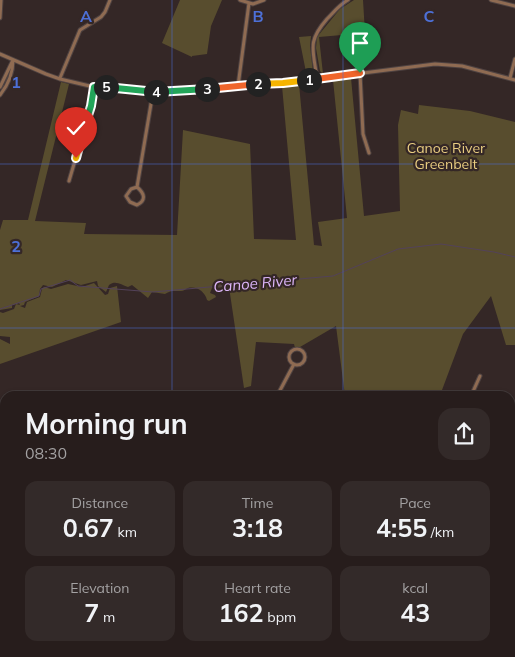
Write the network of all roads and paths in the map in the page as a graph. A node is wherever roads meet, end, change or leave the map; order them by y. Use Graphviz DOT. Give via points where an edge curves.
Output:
graph roads {
  1 [pos="1,0"];
  2 [pos="110,0"];
  3 [pos="240,0"];
  4 [pos="264,0"];
  5 [pos="348,0"];
  6 [pos="491,0"];
  7 [pos="249,3"];
  8 [pos="515,6"];
  9 [pos="0,18"];
  10 [pos="0,54"];
  11 [pos="515,59"];
  12 [pos="13,60"];
  13 [pos="360,73"];
  14 [pos="60,78"];
  15 [pos="317,78"];
  16 [pos="510,78"];
  17 [pos="515,80"];
  18 [pos="238,86"];
  19 [pos="0,87"];
  20 [pos="94,87"];
  21 [pos="153,92"];
  22 [pos="0,95"];
  23 [pos="369,153"];
  24 [pos="69,182"];
  25 [pos="137,187"];
  26 [pos="294,364"];
  27 [pos="480,376"];
  28 [pos="280,391"];
  29 [pos="473,391"];
  1 -- 9 [label="street"];
  2 -- 14 [label="street" via="105,12 80,30"];
  3 -- 7 [label="street"];
  4 -- 7 [label="street"];
  5 -- 15 [label="street" via="315,35"];
  6 -- 8 [label="street"];
  7 -- 18 [label="street"];
  10 -- 12 [label="street"];
  11 -- 16 [label="street"];
  12 -- 14 [label="street"];
  12 -- 19 [label="street"];
  12 -- 22 [label="street" via="11,76"];
  13 -- 15 [label="street"];
  13 -- 16 [label="street" via="435,64 462,66"];
  13 -- 23 [label="street" via="363,134"];
  14 -- 20 [label="street"];
  15 -- 18 [label="street"];
  16 -- 17 [label="street"];
  18 -- 21 [label="street"];
  20 -- 21 [label="street"];
  20 -- 24 [label="street"];
  21 -- 25 [label="street"];
  25 -- 25 [label="street" via="144,196 137,206 126,196"];
  26 -- 26 [label="street" via="303,362 305,356 301,350 296,349 290,354"];
  26 -- 28 [label="street"];
  27 -- 29 [label="street"];
}
